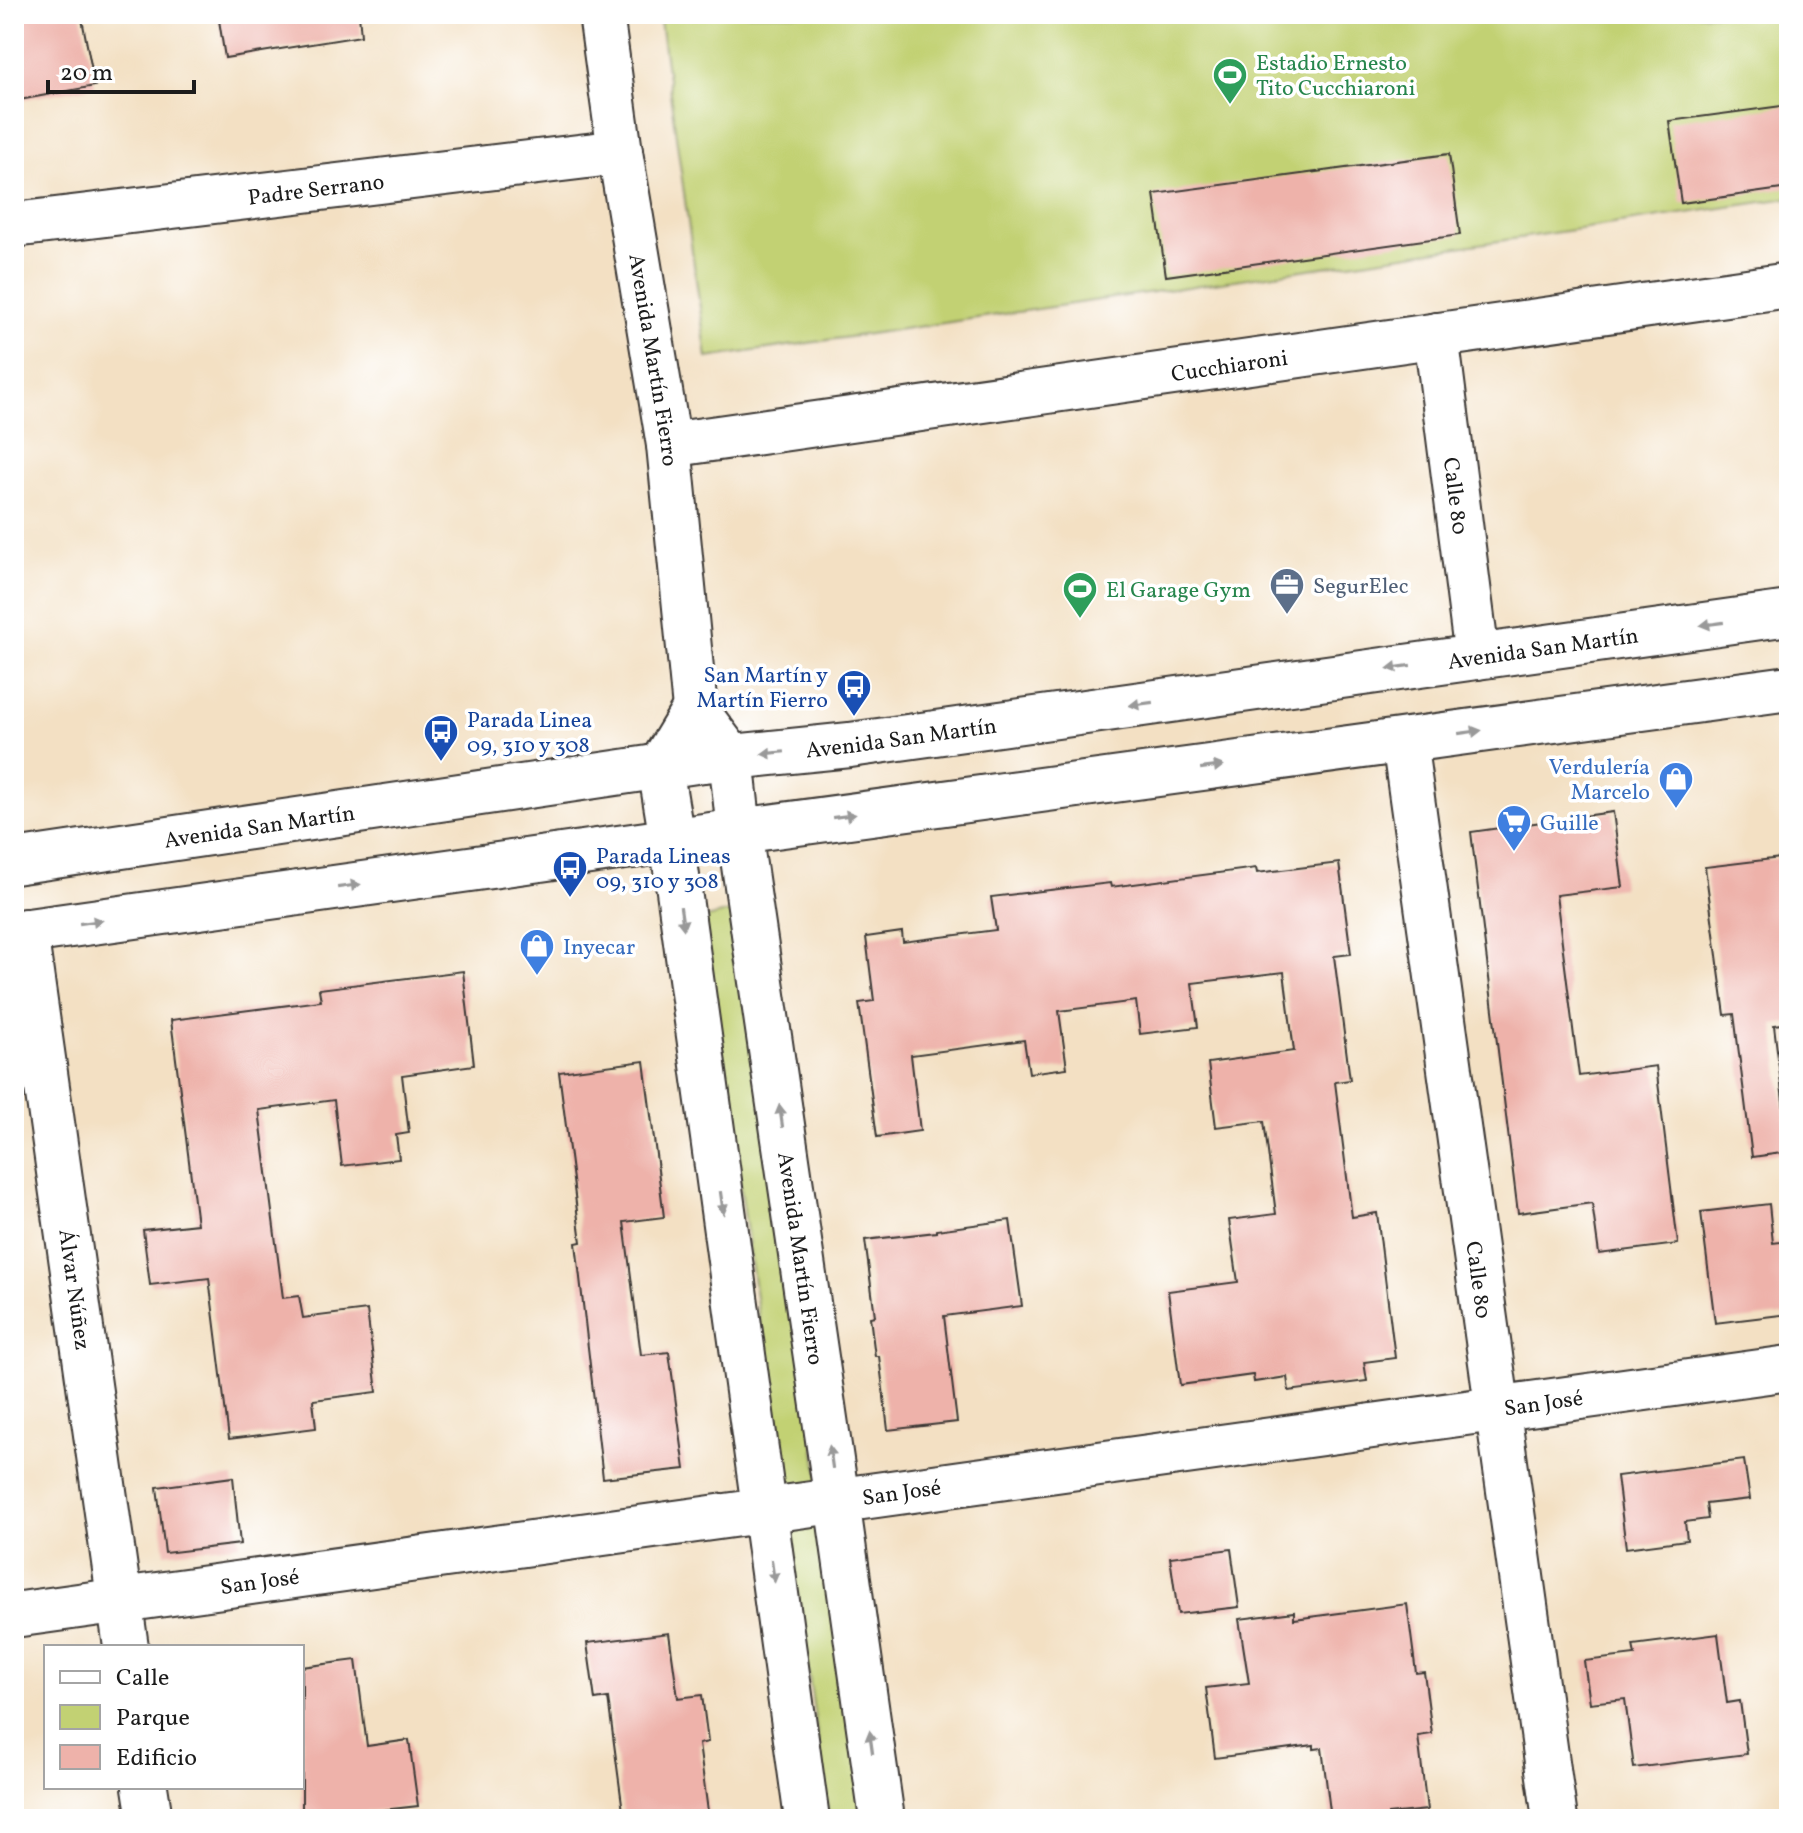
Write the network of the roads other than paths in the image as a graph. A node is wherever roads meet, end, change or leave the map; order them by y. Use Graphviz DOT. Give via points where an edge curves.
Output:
graph roads {
  1 [pos="601,14"];
  2 [pos="620,152"];
  3 [pos="14,225"];
  4 [pos="1789,285"];
  5 [pos="1436,335"];
  6 [pos="669,445"];
  7 [pos="1789,613"];
  8 [pos="1477,657"];
  9 [pos="1789,688"];
  10 [pos="695,709"];
  11 [pos="1404,741"];
  12 [pos="731,757"];
  13 [pos="660,767"];
  14 [pos="739,831"];
  15 [pos="672,840"];
  16 [pos="14,862"];
  17 [pos="20,932"];
  18 [pos="1789,1368"];
  19 [pos="1498,1409"];
  20 [pos="837,1501"];
  21 [pos="764,1511"];
  22 [pos="119,1600"];
  23 [pos="14,1615"];
  24 [pos="126,1645"];
  25 [pos="145,1789"];
  26 [pos="150,1819"];
  27 [pos="807,1819"];
  28 [pos="882,1819"];
  29 [pos="1555,1819"];
  1 -- 2 [label="main road, Avenida Martín Fierro"];
  2 -- 3 [label="main road, Padre Serrano"];
  2 -- 6 [label="main road, Avenida Martín Fierro"];
  4 -- 5 [label="main road, Cucchiaroni"];
  5 -- 6 [label="main road, Cucchiaroni"];
  5 -- 8 [label="main road, Calle 80"];
  6 -- 10 [label="main road, Avenida Martín Fierro"];
  7 -- 8 [label="main road, Avenida San Martín, one-way"];
  8 -- 12 [label="main road, Avenida San Martín, one-way"];
  11 -- 9 [label="main road, one-way"];
  10 -- 12 [label="main road"];
  10 -- 13 [label="main road"];
  14 -- 11 [label="main road, one-way"];
  11 -- 19 [label="main road, Calle 80"];
  12 -- 13 [label="main road, Avenida San Martín"];
  12 -- 14 [label="main road, Avenida Martín Fierro"];
  13 -- 15 [label="main road"];
  13 -- 16 [label="main road, Avenida San Martín"];
  14 -- 15 [label="main road"];
  20 -- 14 [label="main road, Avenida Martín Fierro, one-way"];
  17 -- 15 [label="main road, one-way"];
  15 -- 21 [label="main road, one-way"];
  17 -- 22 [label="main road, Álvar Núñez"];
  18 -- 19 [label="main road, San José"];
  19 -- 20 [label="main road, San José"];
  19 -- 29 [label="main road, Calle 80"];
  20 -- 21 [label="main road, San José"];
  28 -- 20 [label="main road, Avenida Martín Fierro, one-way"];
  21 -- 22 [label="main road, San José"];
  21 -- 27 [label="main road, one-way"];
  22 -- 23 [label="main road, San José"];
  22 -- 24 [label="main road, Álvar Núñez"];
  25 -- 26 [label="main road"];
}
